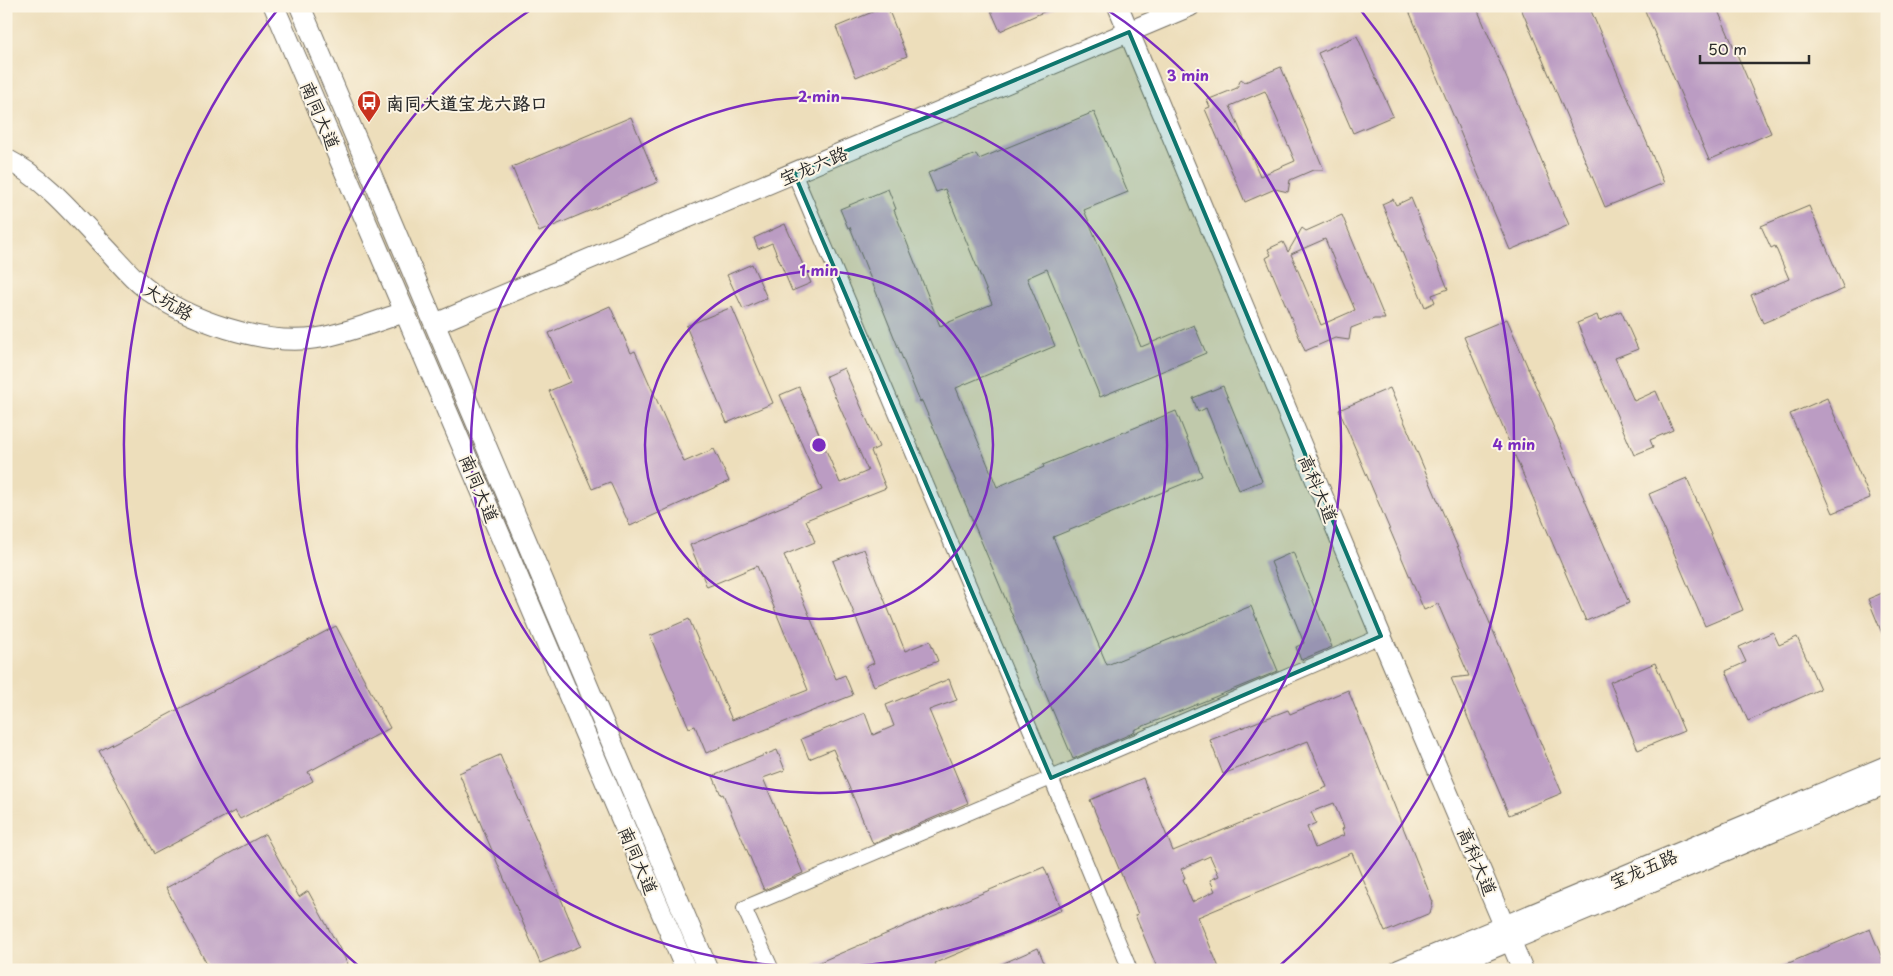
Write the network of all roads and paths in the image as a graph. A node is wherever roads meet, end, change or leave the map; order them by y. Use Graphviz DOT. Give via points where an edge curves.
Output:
graph roads {
  1 [pos="274,6"];
  2 [pos="300,6"];
  3 [pos="1118,6"];
  4 [pos="1190,6"];
  5 [pos="1129,32"];
  6 [pos="6,159"];
  7 [pos="794,173"];
  8 [pos="405,312"];
  9 [pos="435,324"];
  10 [pos="1381,636"];
  11 [pos="1887,766"];
  12 [pos="1051,778"];
  13 [pos="1887,783"];
  14 [pos="1507,933"];
  15 [pos="686,970"];
  16 [pos="708,970"];
  17 [pos="772,970"];
  18 [pos="1130,970"];
  19 [pos="1399,970"];
  20 [pos="1440,970"];
  21 [pos="1523,970"];
  1 -- 8 [label="street, 南同大道"];
  2 -- 9 [label="street, 南同大道"];
  3 -- 5 [label="street, 高科大道"];
  4 -- 5 [label="street, 宝龙六路"];
  5 -- 7 [label="street, 宝龙六路"];
  5 -- 10 [label="street, 高科大道"];
  6 -- 8 [label="street, 大坑路" via="22,167 62,202 144,287 191,316 251,335 284,339 317,338 344,332"];
  7 -- 9 [label="street, 宝龙六路"];
  7 -- 12 [label="street"];
  8 -- 15 [label="street, 南同大道"];
  9 -- 16 [label="street, 南同大道"];
  10 -- 12 [label="street"];
  10 -- 14 [label="street, 高科大道"];
  11 -- 14 [label="street, 宝龙五路"];
  12 -- 17 [label="street" via="744,908"];
  12 -- 18 [label="street"];
  13 -- 14 [label="street, 宝龙五路"];
  14 -- 19 [label="street, 宝龙五路"];
  14 -- 20 [label="street, 宝龙五路"];
  14 -- 21 [label="street, 高科大道"];
}
